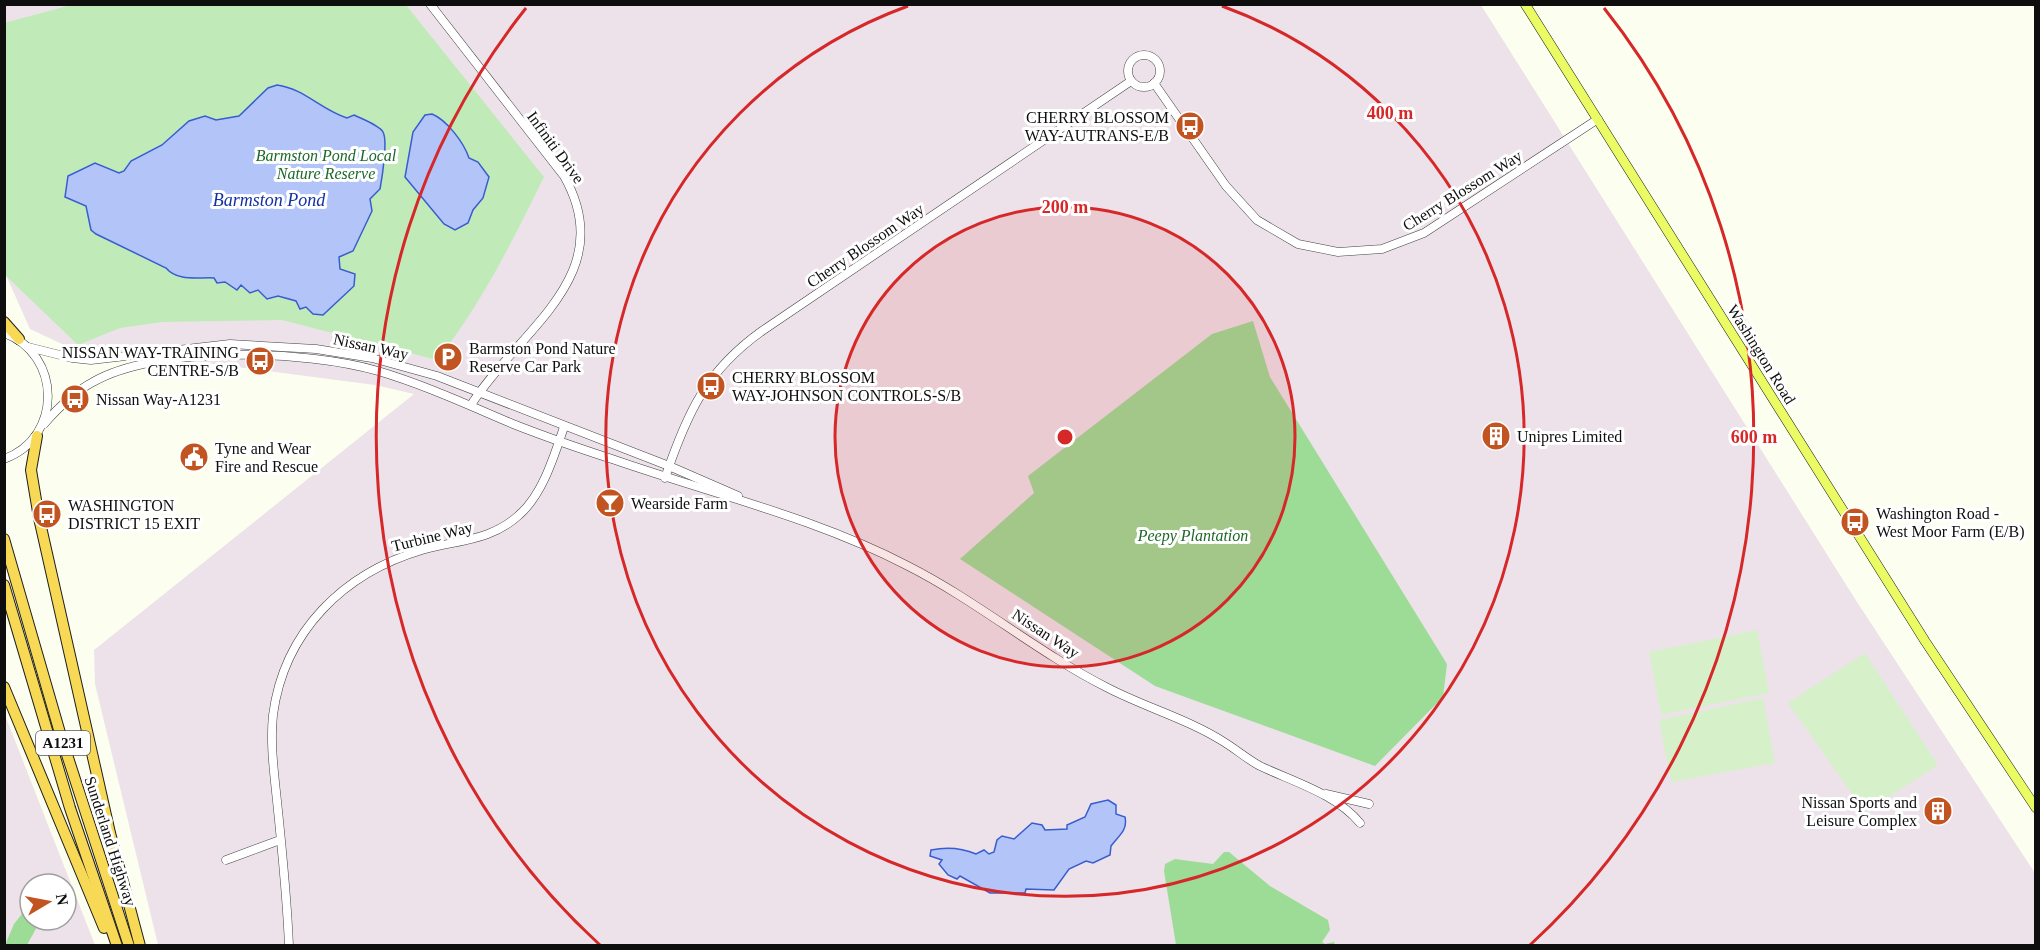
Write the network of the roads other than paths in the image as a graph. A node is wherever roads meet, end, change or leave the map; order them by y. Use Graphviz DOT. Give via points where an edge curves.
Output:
graph roads {
  1 [pos="430,4"];
  2 [pos="1525,4"];
  3 [pos="1131,81"];
  4 [pos="1154,83"];
  5 [pos="1598,119"];
  6 [pos="4,322"];
  7 [pos="4,333"];
  8 [pos="19,339"];
  9 [pos="28,347"];
  10 [pos="478,392"];
  11 [pos="471,405"];
  12 [pos="44,424"];
  13 [pos="564,427"];
  14 [pos="37,436"];
  15 [pos="559,441"];
  16 [pos="4,459"];
  17 [pos="669,466"];
  18 [pos="665,478"];
  19 [pos="758,505"];
  20 [pos="4,539"];
  21 [pos="4,585"];
  22 [pos="4,687"];
  23 [pos="1316,791"];
  24 [pos="1369,804"];
  25 [pos="2036,808"];
  26 [pos="1360,823"];
  27 [pos="280,840"];
  28 [pos="226,860"];
  29 [pos="111,945"];
  30 [pos="117,945"];
  31 [pos="129,945"];
  32 [pos="140,945"];
  33 [pos="289,945"];
  1 -- 10 [label="street, Infiniti Drive" via="564,176 580,215 579,254 567,285"];
  2 -- 5 [label="main road, Washington Road"];
  3 -- 4 [label="street" via="1139,86"];
  3 -- 4 [label="street, Cherry Blossom Way" via="1128,66 1134,58 1144,55 1159,66"];
  3 -- 17 [label="street, Cherry Blossom Way" via="744,343 702,390"];
  4 -- 5 [label="street, Cherry Blossom Way" via="1226,186 1257,220 1298,244 1338,252 1382,249 1424,233"];
  5 -- 25 [label="main road, Washington Road" via="1925,641"];
  6 -- 8 [label="highway"];
  7 -- 8 [label="street"];
  8 -- 9 [label="street"];
  9 -- 10 [label="street, Nissan Way" via="91,360 230,344 316,349 420,370"];
  9 -- 12 [label="street" via="41,366 48,391"];
  10 -- 11 [label="street, Infiniti Drive"];
  10 -- 13 [label="street, Nissan Way"];
  11 -- 12 [label="street, Nissan Way" via="374,369 300,357 240,354 135,366 113,373 72,396"];
  11 -- 15 [label="street, Nissan Way"];
  12 -- 14 [label="street"];
  13 -- 15 [label="street, Turbine Way"];
  13 -- 17 [label="street, Nissan Way"];
  14 -- 16 [label="street"];
  14 -- 32 [label="highway, A1231" via="31,470 39,518"];
  15 -- 18 [label="street, Nissan Way"];
  15 -- 27 [label="street, Turbine Way" via="536,494 515,519 489,535 425,549 375,567 346,586 311,623 291,655 273,714"];
  17 -- 18 [label="street, Cherry Blossom Way"];
  17 -- 19 [label="street, Nissan Way"];
  18 -- 19 [label="street, Nissan Way"];
  19 -- 23 [label="street, Nissan Way" via="909,566 1104,686 1225,742 1244,758"];
  20 -- 31 [label="highway, Sunderland Highway / A1231" via="63,744"];
  21 -- 30 [label="highway, Sunderland Highway / A1231" via="70,808"];
  22 -- 29 [label="highway"];
  23 -- 24 [label="street"];
  23 -- 26 [label="street"];
  27 -- 28 [label="street"];
  27 -- 33 [label="street, Turbine Way"];
}
